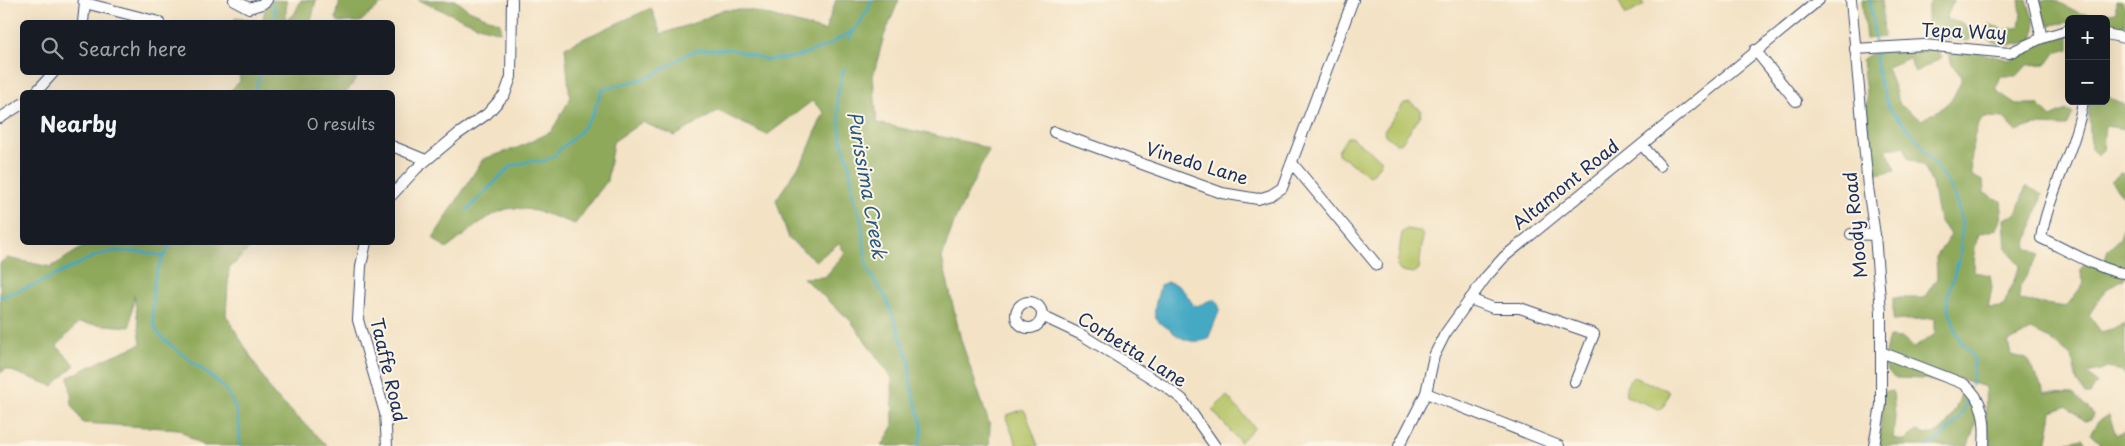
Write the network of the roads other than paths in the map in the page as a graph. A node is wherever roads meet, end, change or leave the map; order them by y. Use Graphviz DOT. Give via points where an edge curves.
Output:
graph roads {
  1 [pos="234,0"];
  2 [pos="267,0"];
  3 [pos="512,0"];
  4 [pos="1353,0"];
  5 [pos="1819,0"];
  6 [pos="1851,0"];
  7 [pos="2033,0"];
  8 [pos="84,1"];
  9 [pos="83,20"];
  10 [pos="152,20"];
  11 [pos="2065,31"];
  12 [pos="2110,35"];
  13 [pos="2042,38"];
  14 [pos="2125,38"];
  15 [pos="1855,49"];
  16 [pos="1755,50"];
  17 [pos="51,75"];
  18 [pos="38,90"];
  19 [pos="1796,100"];
  20 [pos="20,105"];
  21 [pos="2082,105"];
  22 [pos="0,118"];
  23 [pos="1054,132"];
  24 [pos="1642,145"];
  25 [pos="395,147"];
  26 [pos="426,160"];
  27 [pos="1292,162"];
  28 [pos="1660,166"];
  29 [pos="395,192"];
  30 [pos="1851,234"];
  31 [pos="1875,234"];
  32 [pos="365,245"];
  33 [pos="1377,266"];
  34 [pos="2125,273"];
  35 [pos="1470,299"];
  36 [pos="1042,316"];
  37 [pos="1881,352"];
  38 [pos="1575,382"];
  39 [pos="1426,393"];
  40 [pos="387,446"];
  41 [pos="1215,446"];
  42 [pos="1399,446"];
  43 [pos="1559,446"];
  44 [pos="1874,446"];
  45 [pos="1984,446"];
  1 -- 2 [label="street" via="249,8"];
  3 -- 26 [label="street" via="511,77 505,94 487,114"];
  4 -- 27 [label="street, Vinedo Lane"];
  5 -- 16 [label="street, Altamont Road"];
  6 -- 15 [label="street, Moody Road"];
  7 -- 13 [label="street"];
  8 -- 9 [label="street"];
  8 -- 10 [label="street"];
  11 -- 13 [label="street, Tepa Way"];
  12 -- 14 [label="street"];
  13 -- 15 [label="street, Tepa Way" via="2009,53 1924,45"];
  15 -- 31 [label="street, Moody Road"];
  16 -- 19 [label="street"];
  16 -- 24 [label="street, Altamont Road"];
  17 -- 18 [label="street"];
  20 -- 22 [label="street"];
  21 -- 34 [label="street" via="2041,238 2103,268"];
  23 -- 27 [label="street, Vinedo Lane" via="1222,193 1258,199 1282,188"];
  24 -- 28 [label="street"];
  24 -- 35 [label="street, Altamont Road" via="1504,257"];
  25 -- 26 [label="street"];
  26 -- 29 [label="street"];
  27 -- 33 [label="street"];
  30 -- 31 [label="street"];
  31 -- 37 [label="street, Moody Road"];
  32 -- 40 [label="street, Taaffe Road" via="358,320 385,413"];
  35 -- 38 [label="street" via="1493,308 1520,308 1594,334"];
  35 -- 39 [label="street, Altamont Road" via="1434,356"];
  36 -- 41 [label="street, Corbetta Lane" via="1082,335 1182,399"];
  37 -- 44 [label="street, Moody Road" via="1881,406"];
  37 -- 45 [label="street" via="1973,390 1984,412"];
  39 -- 42 [label="street, Altamont Road"];
  39 -- 43 [label="street"];
}
